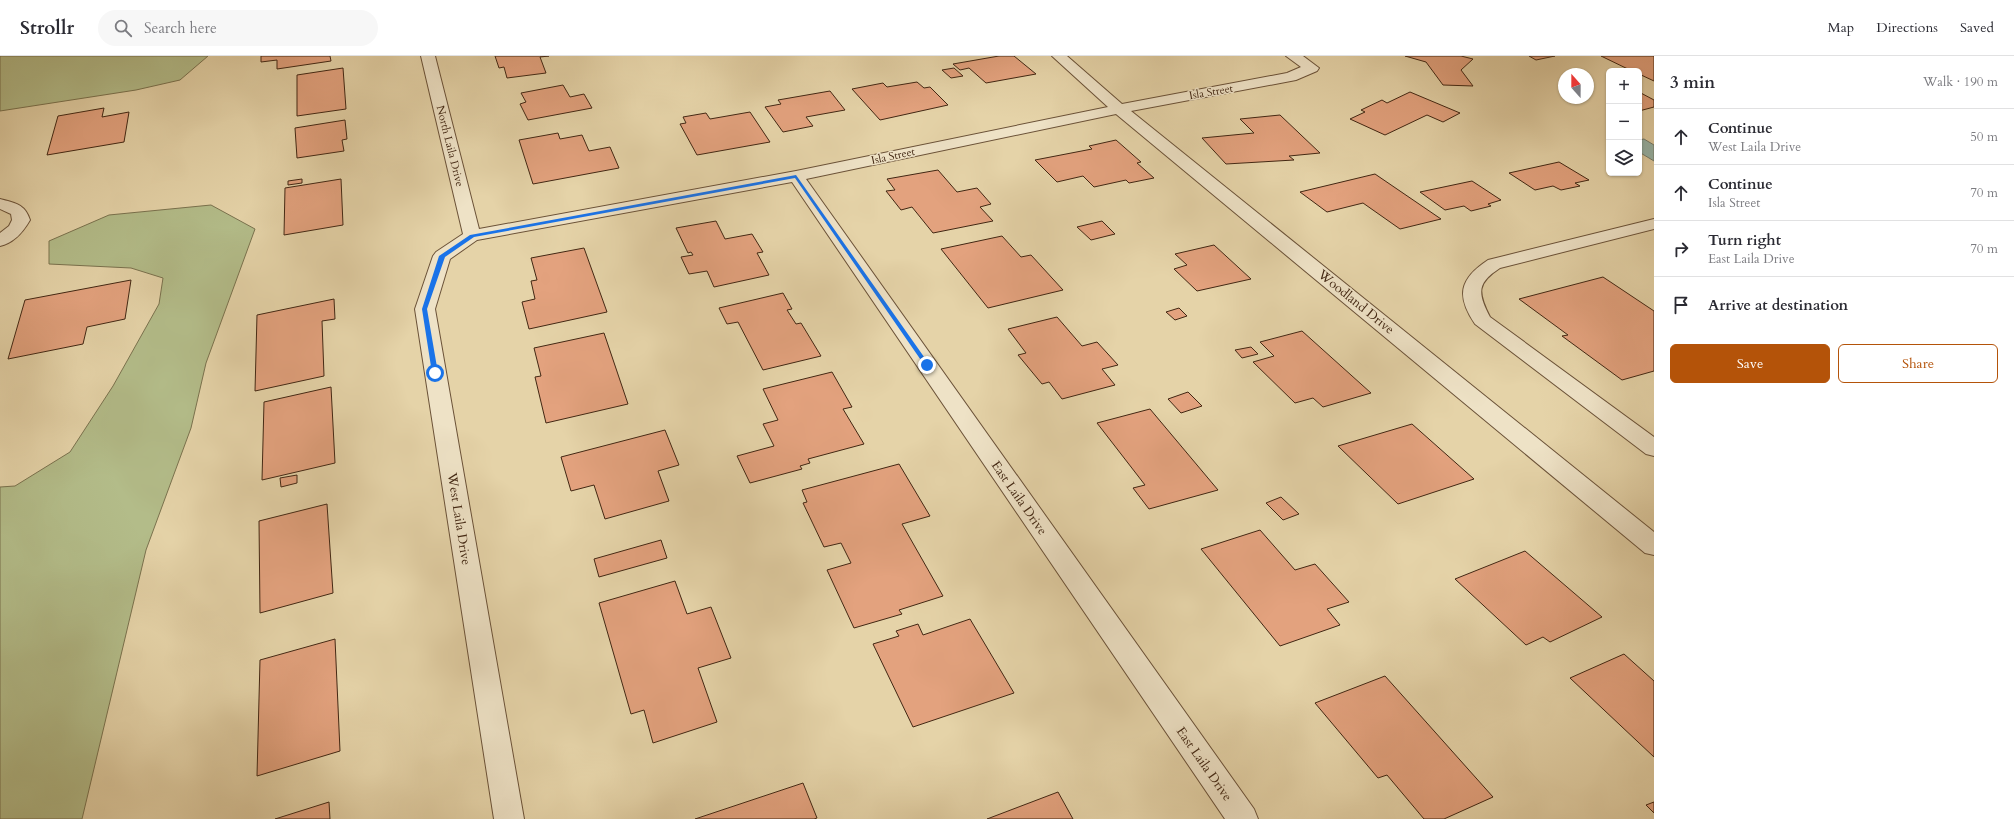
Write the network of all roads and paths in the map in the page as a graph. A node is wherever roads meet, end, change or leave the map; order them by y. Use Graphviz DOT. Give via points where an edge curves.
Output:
graph roads {
  1 [pos="428,56"];
  2 [pos="1059,56"];
  3 [pos="1293,56"];
  4 [pos="1119,109"];
  5 [pos="796,176"];
  6 [pos="0,204"];
  7 [pos="1654,224"];
  8 [pos="472,236"];
  9 [pos="0,241"];
  10 [pos="1654,448"];
  11 [pos="1654,546"];
  12 [pos="509,819"];
  13 [pos="1243,819"];
  1 -- 8 [label="street, North Laila Drive"];
  2 -- 4 [label="street, Woodland Drive"];
  3 -- 4 [label="street, Isla Street" via="1312,68 1291,77"];
  4 -- 5 [label="street, Isla Street"];
  4 -- 11 [label="street, Woodland Drive"];
  5 -- 8 [label="street, Isla Street"];
  5 -- 13 [label="street, East Laila Drive"];
  6 -- 9 [label="street" via="20,212 21,220 16,229"];
  7 -- 10 [label="street" via="1494,264 1478,274 1471,288 1472,302 1482,320"];
  8 -- 12 [label="street, West Laila Drive" via="442,256 425,309"];
}
